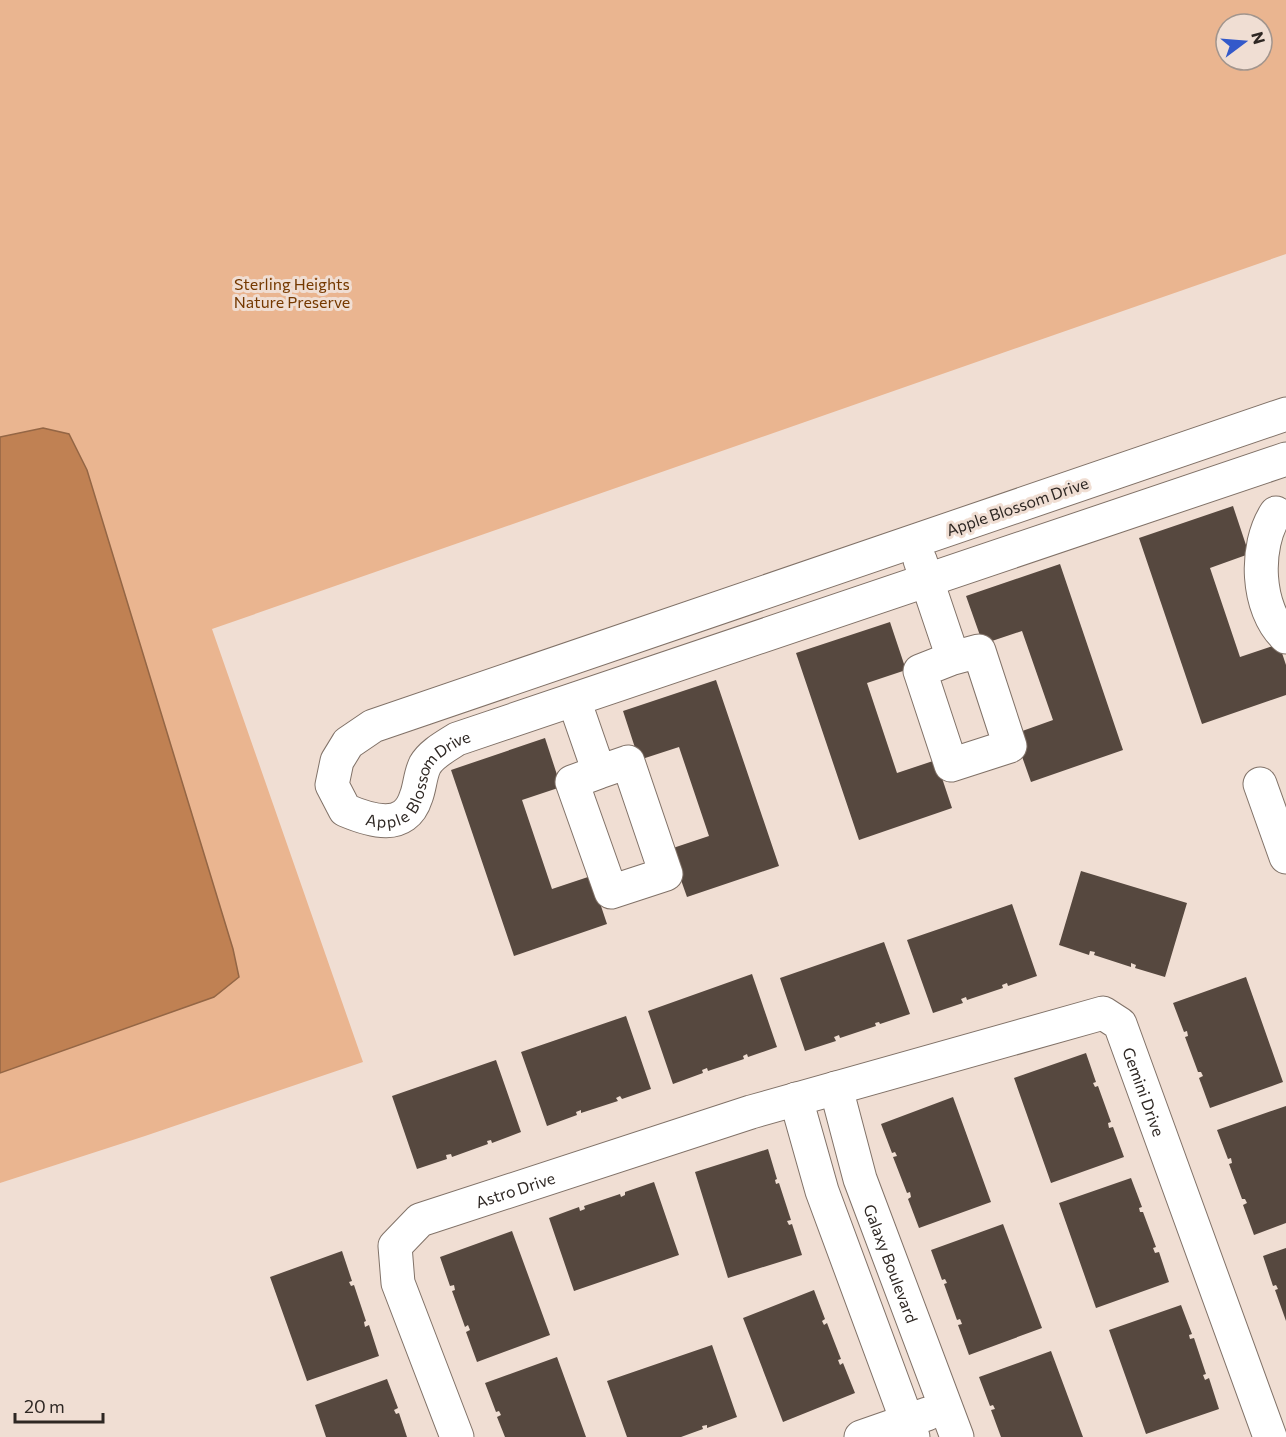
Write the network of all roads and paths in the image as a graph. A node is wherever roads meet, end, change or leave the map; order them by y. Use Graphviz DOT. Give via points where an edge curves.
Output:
graph roads {
  1 [pos="1286,414"];
  2 [pos="1247,427"];
  3 [pos="1273,463"];
  4 [pos="1119,471"];
  5 [pos="1131,511"];
  6 [pos="1281,515"];
  7 [pos="914,541"];
  8 [pos="927,580"];
  9 [pos="764,592"];
  10 [pos="775,632"];
  11 [pos="1286,637"];
  12 [pos="583,654"];
  13 [pos="953,658"];
  14 [pos="584,696"];
  15 [pos="599,772"];
  16 [pos="1260,784"];
  17 [pos="1286,857"];
  18 [pos="836,1088"];
  19 [pos="796,1099"];
  20 [pos="951,1423"];
  21 [pos="910,1429"];
  22 [pos="457,1437"];
  23 [pos="861,1437"];
  24 [pos="1270,1437"];
  1 -- 2 [label="street, Apple Blossom Drive"];
  2 -- 3 [label="street"];
  2 -- 4 [label="street, Apple Blossom Drive"];
  3 -- 5 [label="street, Apple Blossom Drive"];
  3 -- 6 [label="street"];
  4 -- 5 [label="street"];
  4 -- 7 [label="street, Apple Blossom Drive"];
  5 -- 8 [label="street, Apple Blossom Drive"];
  6 -- 11 [label="street" via="1268,526 1261,568 1266,600 1278,629"];
  7 -- 8 [label="street"];
  7 -- 9 [label="street, Apple Blossom Drive"];
  8 -- 10 [label="street, Apple Blossom Drive"];
  8 -- 13 [label="street"];
  9 -- 10 [label="street"];
  9 -- 12 [label="street, Apple Blossom Drive"];
  10 -- 14 [label="street, Apple Blossom Drive"];
  12 -- 14 [label="street"];
  12 -- 14 [label="street, Apple Blossom Drive" via="373,726 348,743 337,761 332,785 345,810 370,820 402,817 416,800 424,766 457,739"];
  14 -- 15 [label="street"];
  16 -- 17 [label="street"];
  18 -- 19 [label="street, Astro Drive"];
  18 -- 20 [label="street, Galaxy Boulevard" via="860,1179"];
  18 -- 24 [label="street, Gemini Drive" via="1103,1013 1120,1024"];
  19 -- 21 [label="street" via="822,1191"];
  19 -- 22 [label="street, Astro Drive" via="420,1220 395,1245 398,1283"];
  20 -- 21 [label="street"];
  21 -- 23 [label="street"];
}
